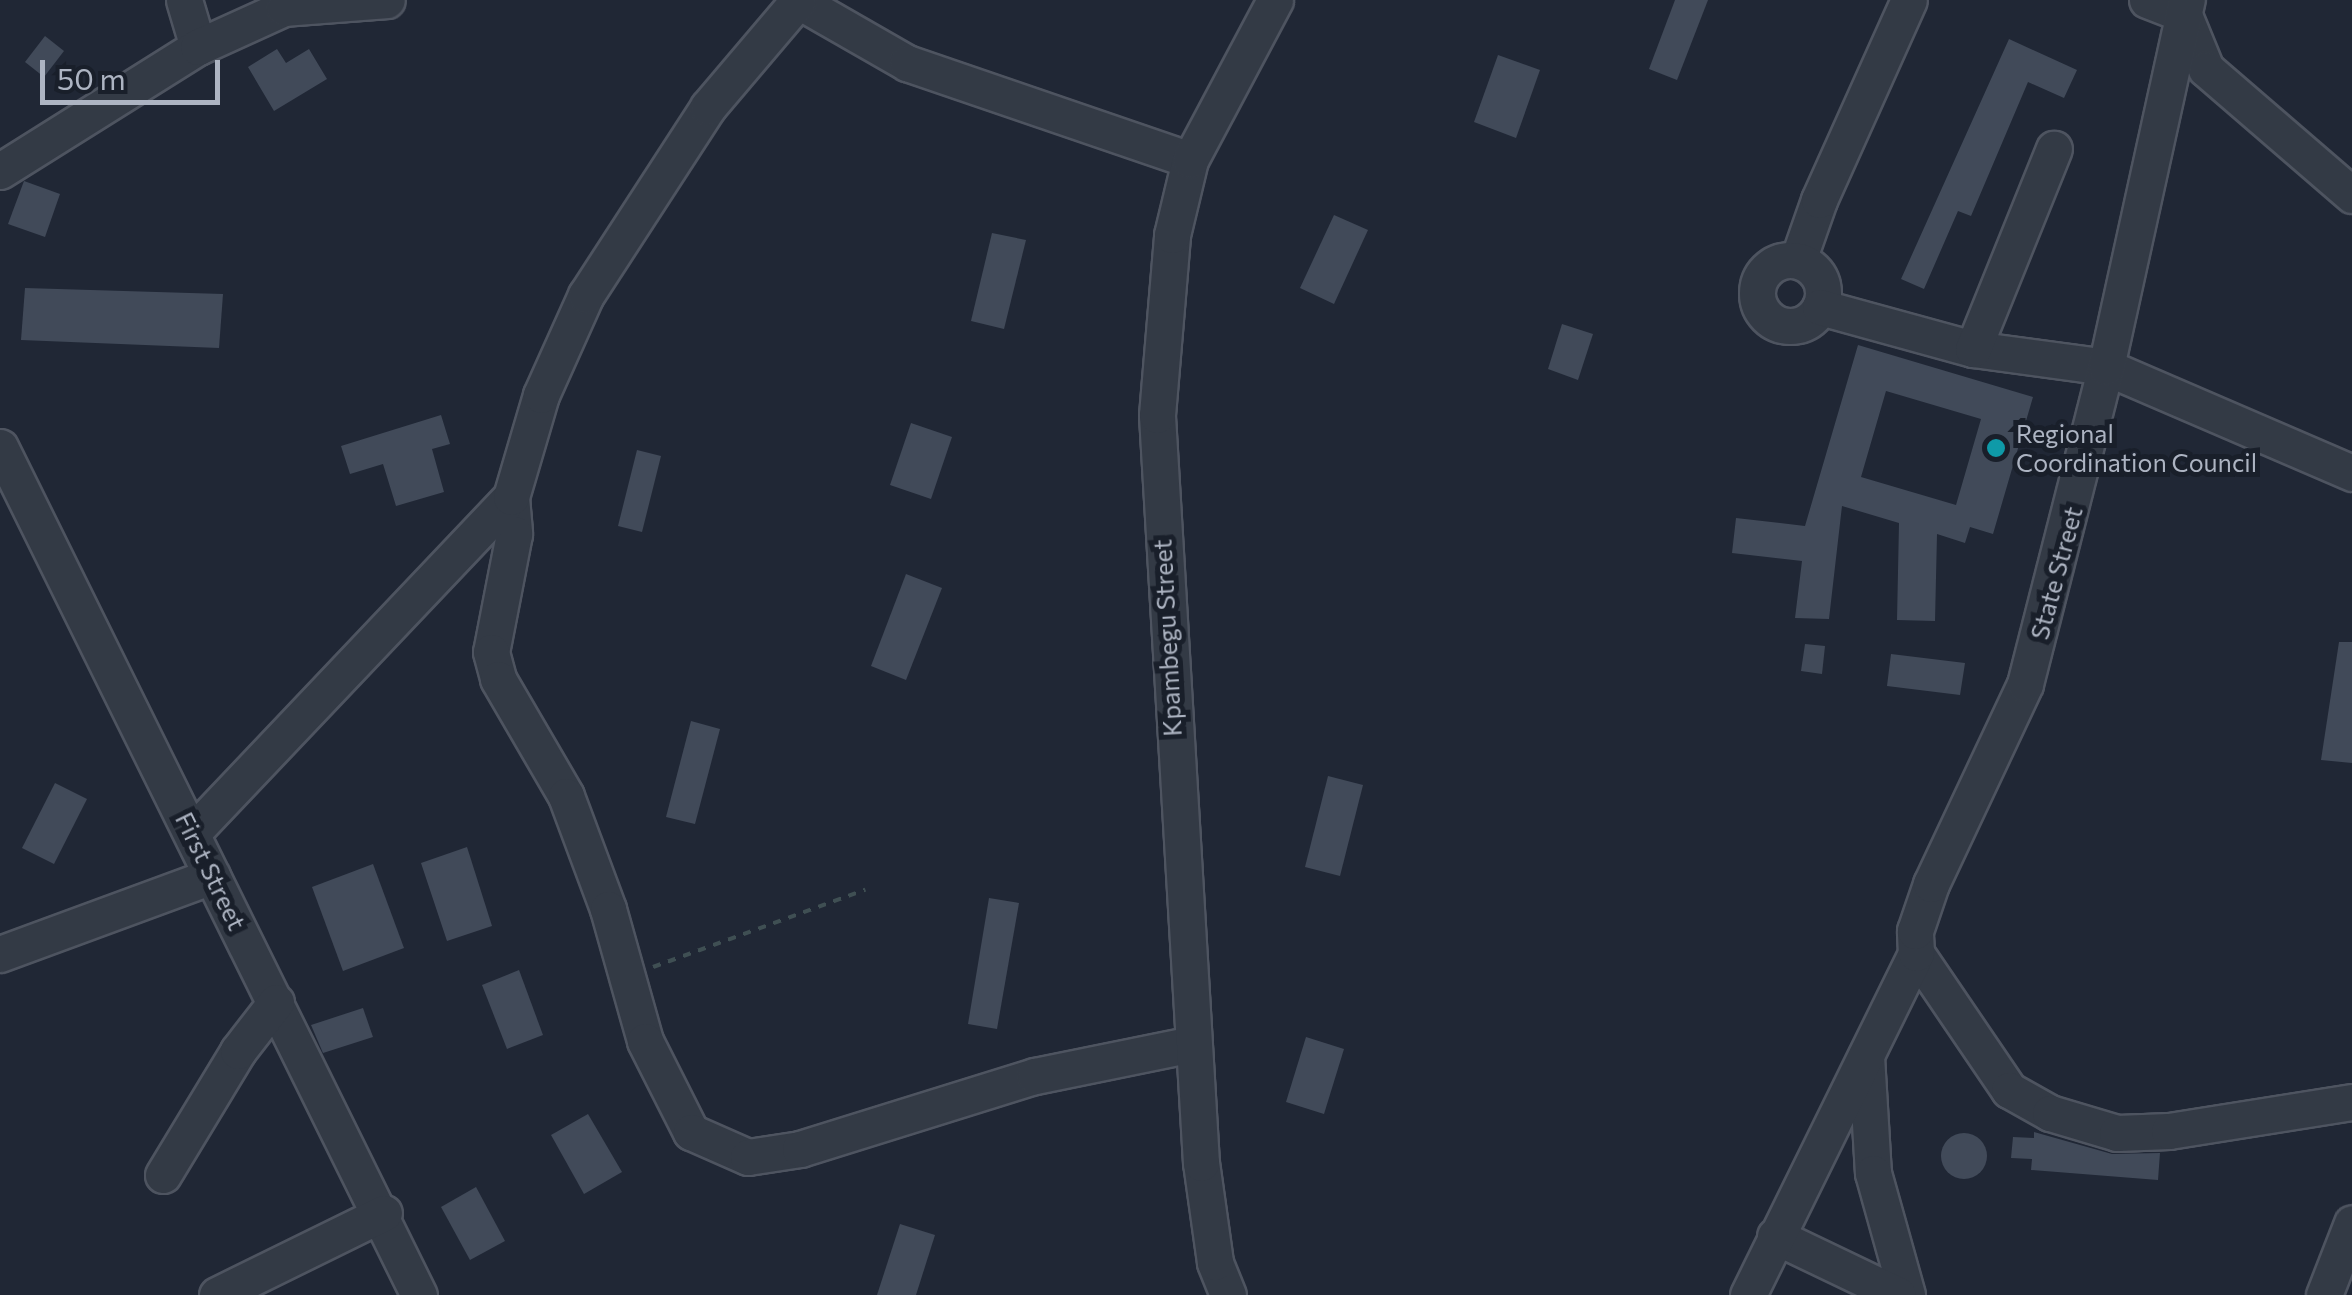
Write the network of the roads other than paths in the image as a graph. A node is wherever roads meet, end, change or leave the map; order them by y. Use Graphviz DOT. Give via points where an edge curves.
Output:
graph roads {
  1 [pos="184,0"];
  2 [pos="387,0"];
  3 [pos="798,0"];
  4 [pos="1275,0"];
  5 [pos="1909,0"];
  6 [pos="2147,0"];
  7 [pos="2186,7"];
  8 [pos="198,47"];
  9 [pos="2054,148"];
  10 [pos="1190,160"];
  11 [pos="0,171"];
  12 [pos="2352,194"];
  13 [pos="1798,260"];
  14 [pos="1820,306"];
  15 [pos="1972,349"];
  16 [pos="2106,367"];
  17 [pos="0,448"];
  18 [pos="2352,473"];
  19 [pos="512,498"];
  20 [pos="193,832"];
  21 [pos="212,876"];
  22 [pos="1916,953"];
  23 [pos="0,954"];
  24 [pos="276,1002"];
  25 [pos="1192,1044"];
  26 [pos="1866,1050"];
  27 [pos="2352,1102"];
  28 [pos="163,1175"];
  29 [pos="384,1213"];
  30 [pos="2352,1223"];
  31 [pos="1776,1236"];
  32 [pos="217,1295"];
  33 [pos="420,1295"];
  34 [pos="1228,1295"];
  35 [pos="1748,1295"];
  36 [pos="1898,1295"];
  37 [pos="1907,1295"];
  38 [pos="2324,1295"];
  1 -- 8 [label="street"];
  2 -- 8 [label="street" via="284,8"];
  3 -- 10 [label="street" via="907,63"];
  3 -- 19 [label="street" via="708,107 586,295 540,395"];
  4 -- 10 [label="street, Kpambegu Street"];
  5 -- 13 [label="street" via="1818,200"];
  6 -- 7 [label="street"];
  7 -- 12 [label="street" via="2206,69"];
  7 -- 16 [label="street, State Street"];
  8 -- 11 [label="street"];
  9 -- 15 [label="street"];
  10 -- 25 [label="street, Kpambegu Street" via="1172,235 1157,415"];
  13 -- 14 [label="street" via="1815,270 1823,288"];
  13 -- 14 [label="street" via="1767,269 1757,300 1764,315 1794,326"];
  14 -- 15 [label="street"];
  15 -- 16 [label="street"];
  16 -- 18 [label="street"];
  16 -- 22 [label="street, State Street" via="2025,684 1931,884 1915,931"];
  17 -- 20 [label="street, First Street"];
  19 -- 20 [label="street"];
  19 -- 25 [label="street" via="514,534 491,652 498,679 566,796 645,1041 691,1132 748,1157 800,1148 1034,1076"];
  20 -- 21 [label="street, First Street"];
  21 -- 23 [label="street"];
  21 -- 24 [label="street, First Street"];
  22 -- 26 [label="street, State Street"];
  22 -- 27 [label="street" via="2009,1090 2050,1113 2117,1133 2152,1132"];
  24 -- 28 [label="street" via="238,1051"];
  24 -- 29 [label="street, First Street"];
  25 -- 34 [label="street, Kpambegu Street" via="1208,1225"];
  26 -- 31 [label="street, State Street"];
  26 -- 37 [label="street" via="1873,1173"];
  29 -- 32 [label="street"];
  29 -- 33 [label="street, First Street"];
  30 -- 38 [label="street"];
  31 -- 35 [label="street, State Street"];
  31 -- 36 [label="street"];
}
